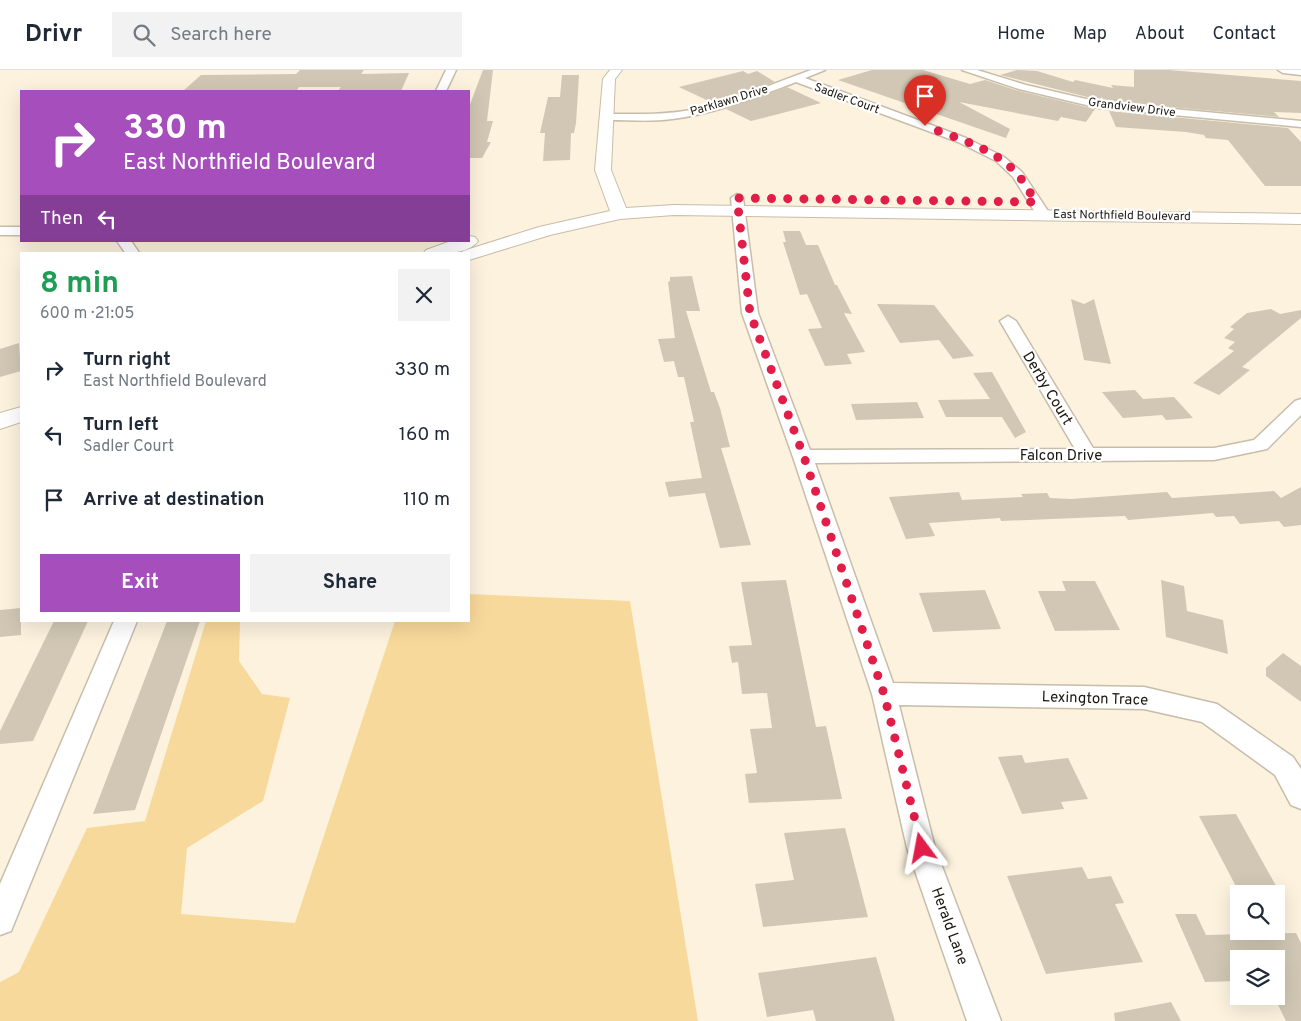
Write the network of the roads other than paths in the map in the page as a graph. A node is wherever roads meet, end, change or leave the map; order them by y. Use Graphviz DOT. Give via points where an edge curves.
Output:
graph roads {
  1 [pos="451,70"];
  2 [pos="616,70"];
  3 [pos="820,70"];
  4 [pos="967,70"];
  5 [pos="1283,70"];
  6 [pos="1301,72"];
  7 [pos="795,78"];
  8 [pos="441,90"];
  9 [pos="607,117"];
  10 [pos="1301,124"];
  11 [pos="737,204"];
  12 [pos="1301,205"];
  13 [pos="618,208"];
  14 [pos="1039,208"];
  15 [pos="1301,219"];
  16 [pos="0,231"];
  17 [pos="20,231"];
  18 [pos="470,241"];
  19 [pos="466,242"];
  20 [pos="438,252"];
  21 [pos="470,255"];
  22 [pos="1008,322"];
  23 [pos="20,396"];
  24 [pos="0,403"];
  25 [pos="1301,405"];
  26 [pos="20,414"];
  27 [pos="0,421"];
  28 [pos="1088,455"];
  29 [pos="804,457"];
  30 [pos="126,622"];
  31 [pos="884,694"];
  32 [pos="1301,795"];
  33 [pos="0,920"];
  34 [pos="984,1021"];
  1 -- 8 [label="street"];
  2 -- 9 [label="main road" via="609,79"];
  3 -- 7 [label="street, Parklawn Drive"];
  4 -- 10 [label="street, Grandview Drive" via="1099,105"];
  5 -- 6 [label="street"];
  7 -- 9 [label="street, Parklawn Drive" via="713,107 671,116"];
  7 -- 14 [label="street, Sadler Court" via="962,140 1000,159 1018,175"];
  9 -- 13 [label="main road" via="603,170"];
  11 -- 13 [label="main road, East Northfield Boulevard" via="674,210"];
  11 -- 14 [label="main road, East Northfield Boulevard"];
  11 -- 29 [label="street, Herald Lane" via="750,313"];
  12 -- 14 [label="main road, East Northfield Boulevard"];
  13 -- 18 [label="main road, East Northfield Boulevard" via="524,223"];
  13 -- 21 [label="main road, East Northfield Boulevard"];
  14 -- 15 [label="main road, East Northfield Boulevard"];
  16 -- 17 [label="street"];
  19 -- 20 [label="main road, East Northfield Boulevard"];
  22 -- 28 [label="street, Derby Court"];
  23 -- 24 [label="main road"];
  25 -- 28 [label="street, Falcon Drive" via="1260,445 1214,454"];
  26 -- 27 [label="main road"];
  28 -- 29 [label="street, Falcon Drive"];
  29 -- 31 [label="street, Herald Lane"];
  30 -- 33 [label="street"];
  31 -- 32 [label="street, Lexington Trace" via="1144,698 1208,712 1284,766"];
  31 -- 34 [label="street, Herald Lane" via="922,848"];
}
